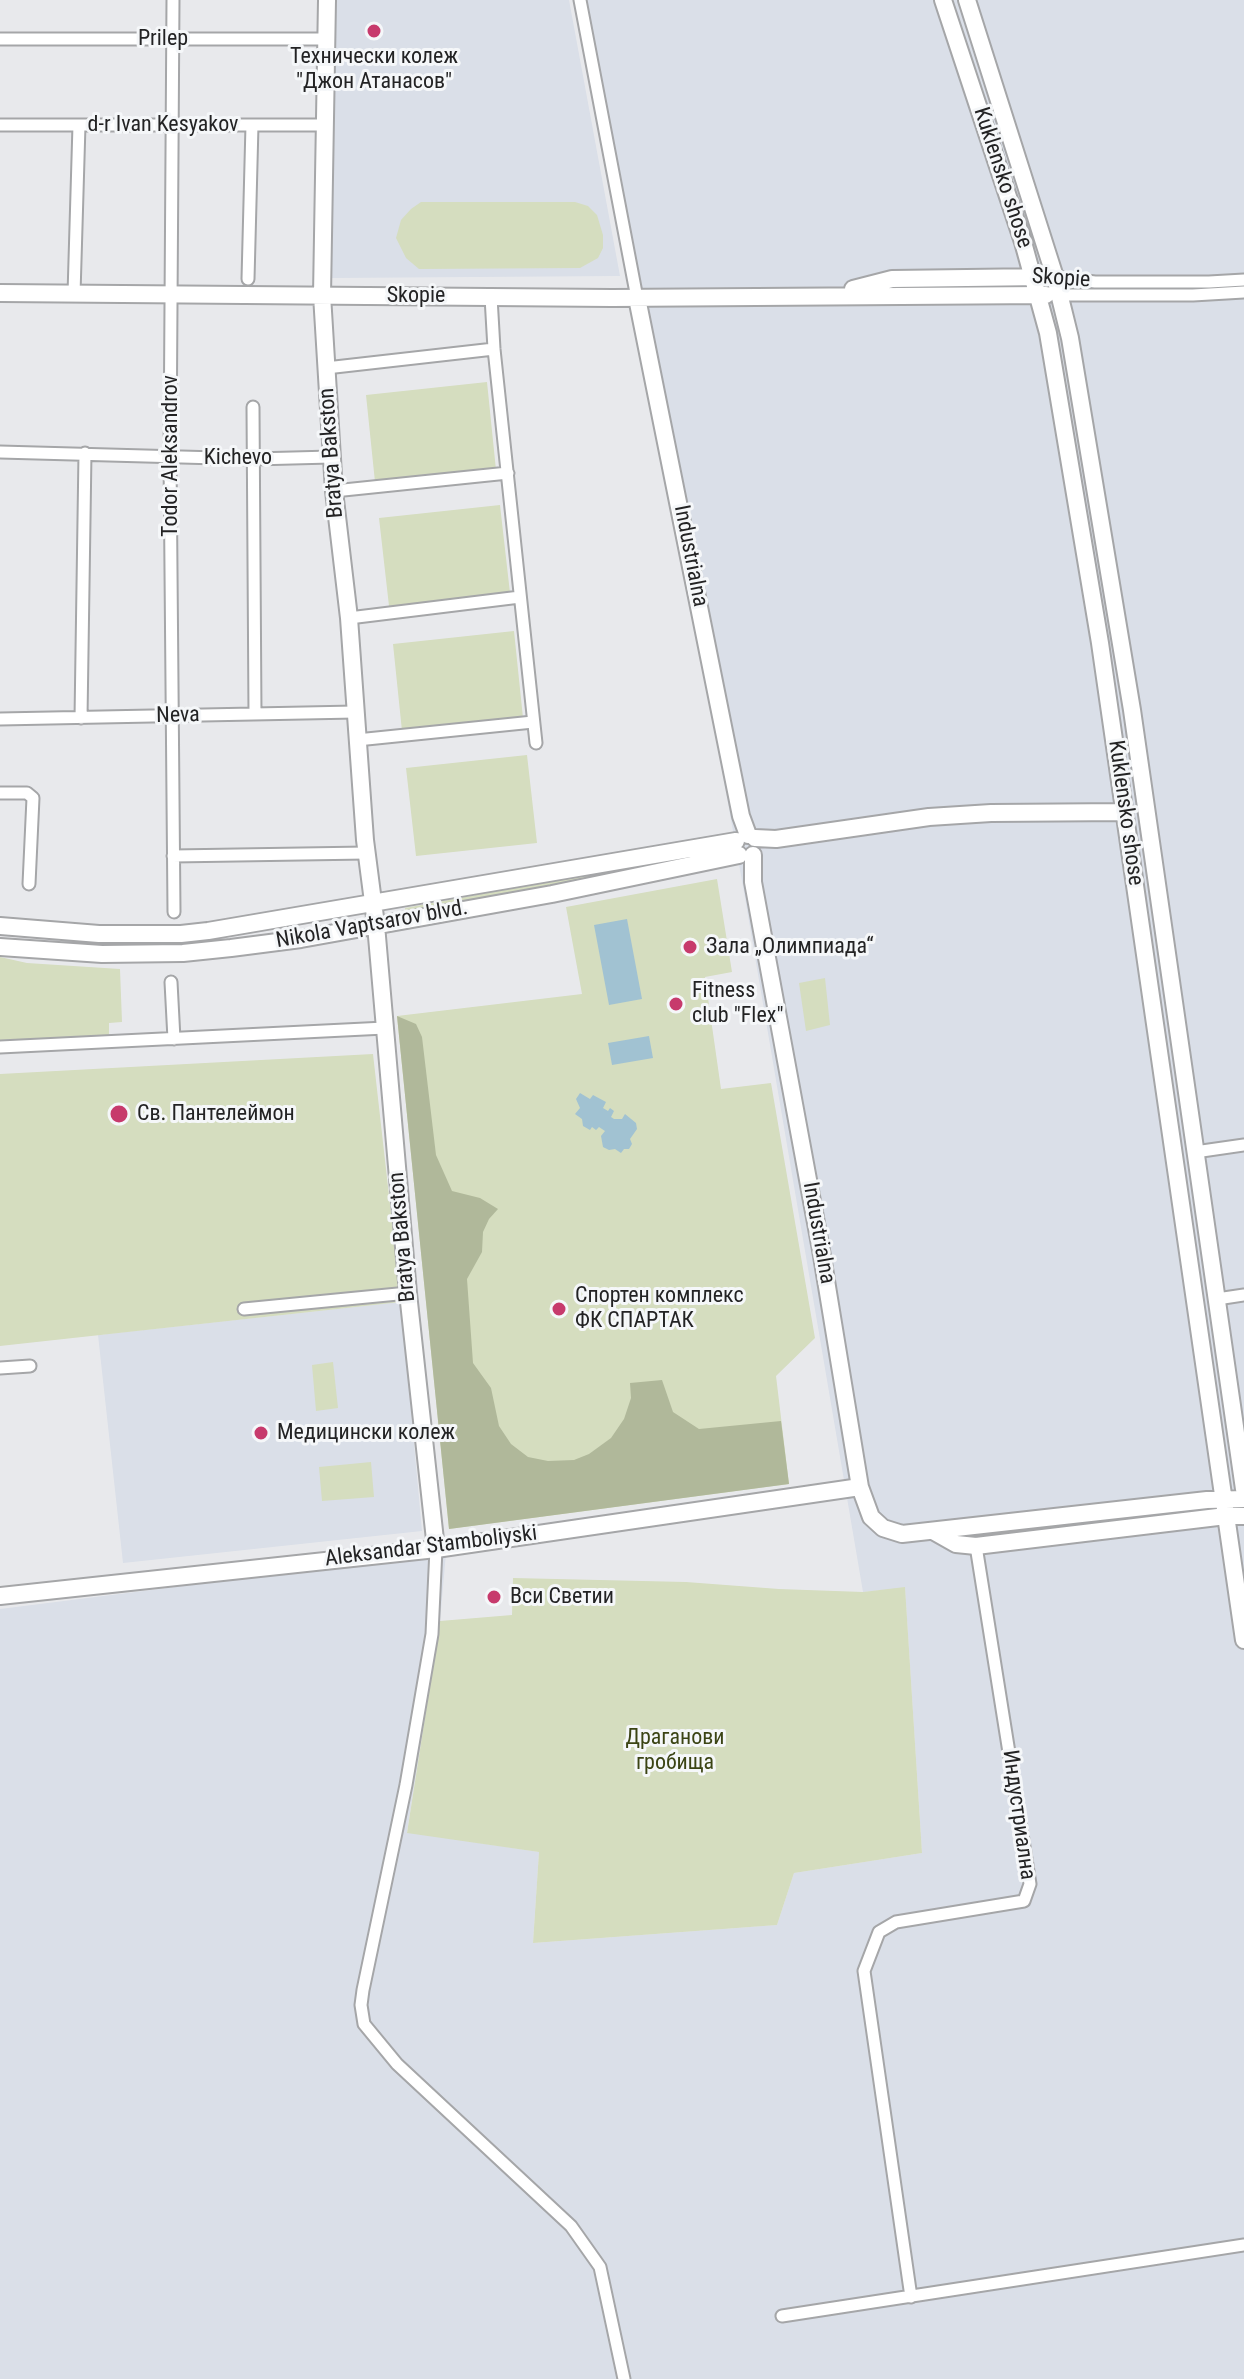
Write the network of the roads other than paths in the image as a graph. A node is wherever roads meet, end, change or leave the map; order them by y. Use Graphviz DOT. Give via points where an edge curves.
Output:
graph roads {
  1 [pos="173,0"];
  2 [pos="327,0"];
  3 [pos="580,0"];
  4 [pos="943,0"];
  5 [pos="967,0"];
  6 [pos="0,39"];
  7 [pos="173,39"];
  8 [pos="327,39"];
  9 [pos="173,124"];
  10 [pos="0,125"];
  11 [pos="79,125"];
  12 [pos="252,125"];
  13 [pos="325,125"];
  14 [pos="1033,277"];
  15 [pos="1055,277"];
  16 [pos="248,279"];
  17 [pos="1244,280"];
  18 [pos="1194,282"];
  19 [pos="1244,292"];
  20 [pos="0,293"];
  21 [pos="74,294"];
  22 [pos="173,294"];
  23 [pos="322,295"];
  24 [pos="832,295"];
  25 [pos="1038,295"];
  26 [pos="1060,295"];
  27 [pos="1193,295"];
  28 [pos="491,297"];
  29 [pos="637,298"];
  30 [pos="494,349"];
  31 [pos="326,368"];
  32 [pos="253,407"];
  33 [pos="0,452"];
  34 [pos="85,453"];
  35 [pos="170,457"];
  36 [pos="331,457"];
  37 [pos="254,459"];
  38 [pos="508,473"];
  39 [pos="334,491"];
  40 [pos="520,597"];
  41 [pos="349,618"];
  42 [pos="355,712"];
  43 [pos="255,714"];
  44 [pos="171,716"];
  45 [pos="81,718"];
  46 [pos="0,719"];
  47 [pos="533,722"];
  48 [pos="357,740"];
  49 [pos="536,743"];
  50 [pos="0,793"];
  51 [pos="1125,812"];
  52 [pos="746,846"];
  53 [pos="366,853"];
  54 [pos="173,856"];
  55 [pos="29,884"];
  56 [pos="372,904"];
  57 [pos="174,912"];
  58 [pos="376,925"];
  59 [pos="0,926"];
  60 [pos="0,947"];
  61 [pos="171,982"];
  62 [pos="385,1028"];
  63 [pos="174,1039"];
  64 [pos="0,1047"];
  65 [pos="1244,1145"];
  66 [pos="1195,1152"];
  67 [pos="408,1293"];
  68 [pos="1244,1295"];
  69 [pos="1217,1299"];
  70 [pos="244,1309"];
  71 [pos="30,1366"];
  72 [pos="0,1368"];
  73 [pos="860,1487"];
  74 [pos="1244,1489"];
  75 [pos="1224,1498"];
  76 [pos="1244,1499"];
  77 [pos="1226,1516"];
  78 [pos="1244,1516"];
  79 [pos="933,1531"];
  80 [pos="976,1546"];
  81 [pos="436,1549"];
  82 [pos="0,1596"];
  83 [pos="1244,1640"];
  84 [pos="1244,2245"];
  85 [pos="911,2297"];
  86 [pos="782,2316"];
  87 [pos="624,2379"];
  1 -- 7 [label="street, Todor Aleksandrov"];
  2 -- 8 [label="street, Bratya Bakston"];
  3 -- 29 [label="street"];
  4 -- 14 [label="street, Kuklensko shose"];
  5 -- 15 [label="street, Kuklensko shose"];
  6 -- 7 [label="street, Prilep"];
  7 -- 8 [label="street, Prilep"];
  7 -- 9 [label="street, Todor Aleksandrov"];
  8 -- 13 [label="street, Bratya Bakston"];
  9 -- 11 [label="street, d-r Ivan Kesyakov"];
  9 -- 12 [label="street, d-r Ivan Kesyakov"];
  9 -- 22 [label="street, Todor Aleksandrov"];
  10 -- 11 [label="street, d-r Ivan Kesyakov"];
  11 -- 21 [label="street"];
  12 -- 13 [label="street, d-r Ivan Kesyakov"];
  12 -- 16 [label="street"];
  13 -- 23 [label="street, Bratya Bakston"];
  14 -- 15 [label="street, Skopie"];
  14 -- 24 [label="street, Skopie" via="892,279"];
  14 -- 25 [label="street, Kuklensko shose"];
  15 -- 18 [label="street, Skopie"];
  15 -- 26 [label="street, Kuklensko shose"];
  17 -- 18 [label="street, Skopie"];
  18 -- 27 [label="street"];
  19 -- 27 [label="street"];
  20 -- 21 [label="street, Skopie"];
  21 -- 22 [label="street, Skopie"];
  22 -- 23 [label="street, Skopie"];
  22 -- 35 [label="street, Todor Aleksandrov"];
  23 -- 28 [label="street, Skopie"];
  23 -- 31 [label="street, Bratya Bakston"];
  24 -- 25 [label="street, Skopie"];
  24 -- 29 [label="street, Skopie"];
  25 -- 26 [label="street, Skopie"];
  25 -- 51 [label="street, Kuklensko shose"];
  26 -- 27 [label="street"];
  26 -- 66 [label="street, Kuklensko shose" via="1132,710"];
  28 -- 29 [label="street, Skopie"];
  28 -- 30 [label="street"];
  29 -- 52 [label="street, Industrialna"];
  30 -- 31 [label="street"];
  30 -- 38 [label="street"];
  31 -- 36 [label="street, Bratya Bakston"];
  32 -- 37 [label="street"];
  33 -- 34 [label="street, Kichevo"];
  34 -- 35 [label="street, Kichevo"];
  34 -- 45 [label="street"];
  35 -- 37 [label="street, Kichevo"];
  35 -- 44 [label="street, Todor Aleksandrov"];
  36 -- 37 [label="street, Kichevo"];
  36 -- 39 [label="street, Bratya Bakston"];
  37 -- 43 [label="street"];
  38 -- 39 [label="street"];
  38 -- 40 [label="street"];
  39 -- 41 [label="street, Bratya Bakston"];
  40 -- 41 [label="street"];
  40 -- 47 [label="street"];
  41 -- 42 [label="street, Bratya Bakston"];
  42 -- 43 [label="street, Neva"];
  42 -- 48 [label="street, Bratya Bakston"];
  43 -- 44 [label="street, Neva"];
  44 -- 45 [label="street, Neva"];
  44 -- 54 [label="street, Todor Aleksandrov"];
  45 -- 46 [label="street, Neva"];
  47 -- 48 [label="street"];
  47 -- 49 [label="street"];
  48 -- 53 [label="street, Bratya Bakston"];
  50 -- 55 [label="street" via="27,793 33,798"];
  51 -- 52 [label="street, Nikola Vaptsarov blvd." via="929,817"];
  51 -- 75 [label="street, Kuklensko shose"];
  52 -- 56 [label="street, Nikola Vaptsarov blvd."];
  52 -- 58 [label="street, Nikola Vaptsarov blvd." via="552,894"];
  52 -- 73 [label="street, Industrialna"];
  53 -- 54 [label="street"];
  53 -- 56 [label="street, Bratya Bakston"];
  54 -- 57 [label="street, Todor Aleksandrov"];
  56 -- 58 [label="street, Bratya Bakston"];
  56 -- 59 [label="street, Nikola Vaptsarov blvd." via="181,934"];
  58 -- 60 [label="street, Nikola Vaptsarov blvd." via="183,953"];
  58 -- 62 [label="street, Bratya Bakston"];
  61 -- 63 [label="street"];
  62 -- 63 [label="street"];
  62 -- 67 [label="street, Bratya Bakston"];
  63 -- 64 [label="street"];
  65 -- 66 [label="street"];
  66 -- 69 [label="street, Kuklensko shose"];
  67 -- 70 [label="street"];
  67 -- 81 [label="street, Bratya Bakston"];
  68 -- 69 [label="street"];
  69 -- 74 [label="street, Kuklensko shose"];
  71 -- 72 [label="street"];
  73 -- 79 [label="street, Industrialna" via="871,1517 883,1528 902,1534"];
  73 -- 81 [label="street, Aleksandar Stamboliyski"];
  75 -- 76 [label="street, Industrialna"];
  75 -- 77 [label="street, Kuklensko shose"];
  75 -- 79 [label="street, Industrialna"];
  77 -- 78 [label="street, Industrialna"];
  77 -- 80 [label="street, Industrialna"];
  77 -- 83 [label="street, Kuklensko shose"];
  79 -- 80 [label="street, Industrialna" via="956,1544"];
  80 -- 85 [label="street, Индустриална" via="1030,1884 1024,1901 896,1922 879,1932 864,1971"];
  81 -- 82 [label="street, Aleksandar Stamboliyski"];
  81 -- 87 [label="street" via="432,1634 363,1990 364,2024 397,2064 571,2226 600,2267"];
  84 -- 85 [label="street"];
  85 -- 86 [label="street"];
}
